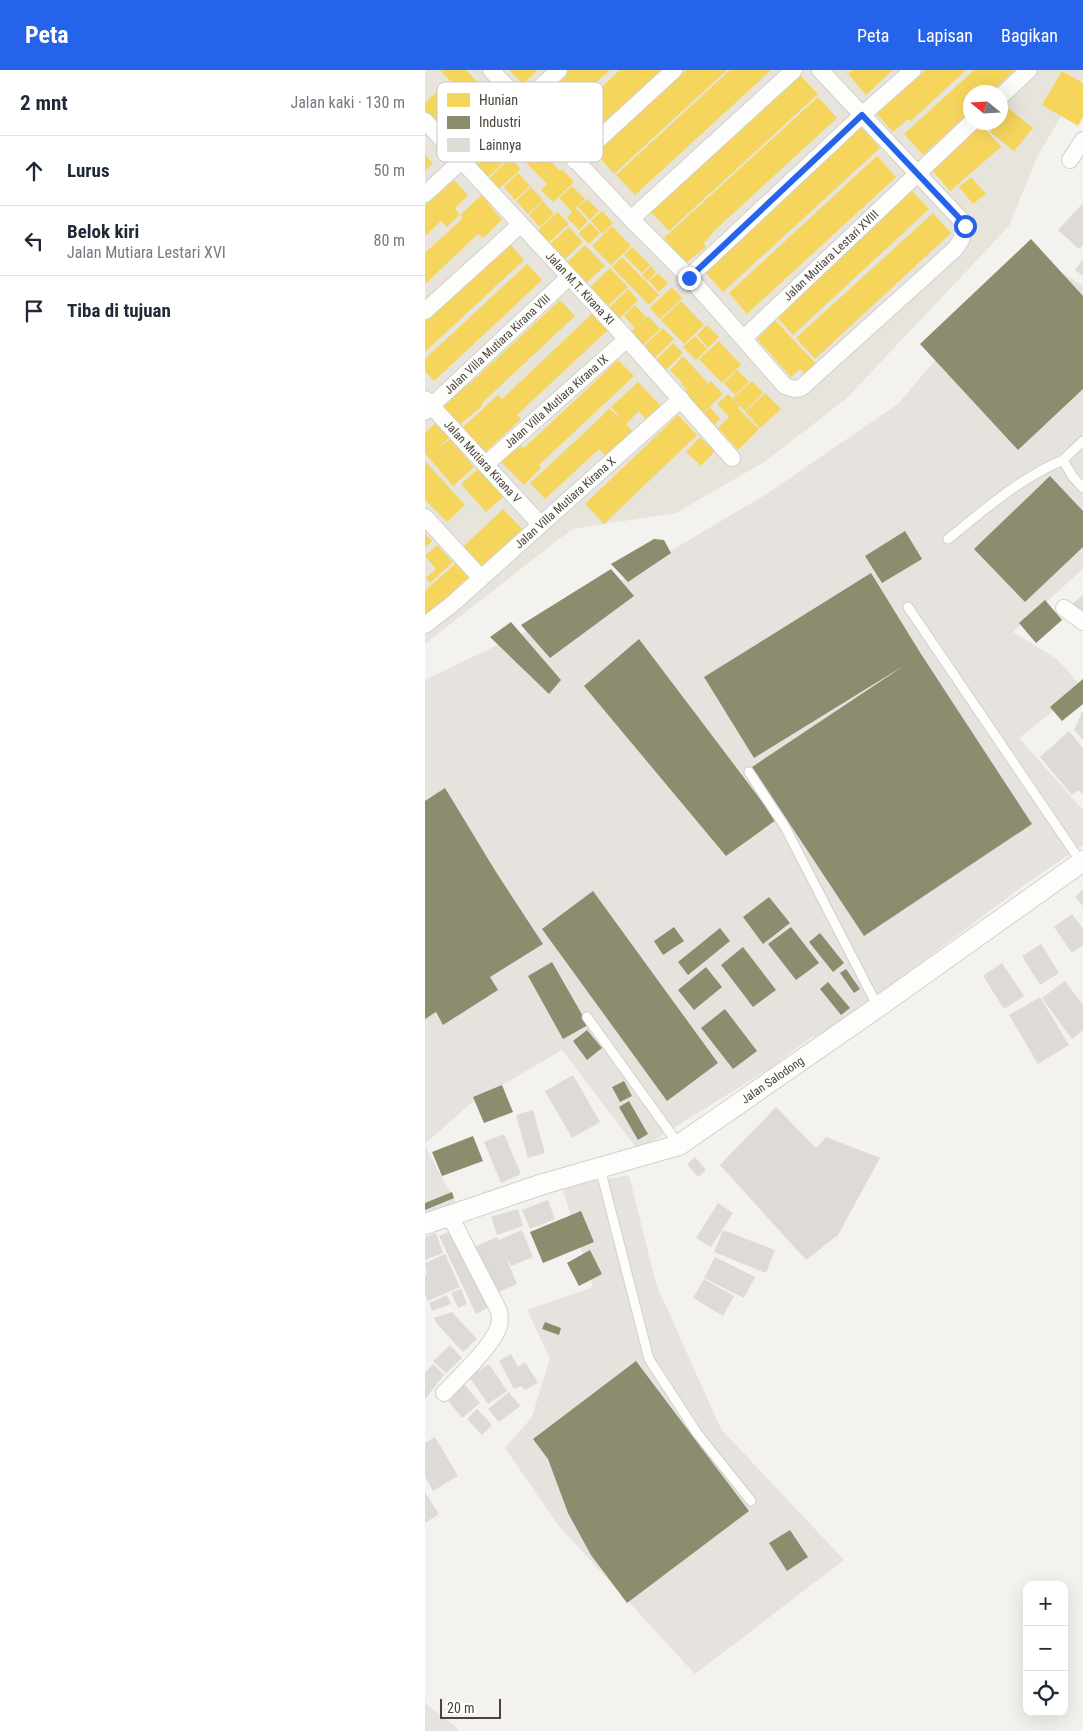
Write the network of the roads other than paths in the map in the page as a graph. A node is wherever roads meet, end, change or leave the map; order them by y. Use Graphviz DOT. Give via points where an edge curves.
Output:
graph roads {
  1 [pos="491,70"];
  2 [pos="559,70"];
  3 [pos="674,70"];
  4 [pos="794,70"];
  5 [pos="820,70"];
  6 [pos="913,70"];
  7 [pos="1029,70"];
  8 [pos="503,82"];
  9 [pos="546,82"];
  10 [pos="1008,90"];
  11 [pos="862,115"];
  12 [pos="425,121"];
  13 [pos="964,130"];
  14 [pos="437,134"];
  15 [pos="603,135"];
  16 [pos="1083,140"];
  17 [pos="1070,160"];
  18 [pos="460,162"];
  19 [pos="462,162"];
  20 [pos="577,162"];
  21 [pos="918,173"];
  22 [pos="425,194"];
  23 [pos="631,219"];
  24 [pos="520,225"];
  25 [pos="569,277"];
  26 [pos="689,278"];
  27 [pos="425,311"];
  28 [pos="744,338"];
  29 [pos="627,339"];
  30 [pos="681,399"];
  31 [pos="427,405"];
  32 [pos="1083,441"];
  33 [pos="732,458"];
  34 [pos="1063,460"];
  35 [pos="485,464"];
  36 [pos="1083,488"];
  37 [pos="425,517"];
  38 [pos="540,524"];
  39 [pos="948,539"];
  40 [pos="481,578"];
  41 [pos="908,607"];
  42 [pos="1064,608"];
  43 [pos="1083,622"];
  44 [pos="425,626"];
  45 [pos="749,772"];
  46 [pos="1082,861"];
  47 [pos="878,1007"];
  48 [pos="587,1016"];
  49 [pos="679,1145"];
  50 [pos="599,1167"];
  51 [pos="451,1216"];
  52 [pos="425,1224"];
  53 [pos="444,1392"];
  54 [pos="751,1501"];
  1 -- 8 [label="street"];
  2 -- 9 [label="street"];
  3 -- 15 [label="street"];
  4 -- 23 [label="street"];
  5 -- 11 [label="street"];
  6 -- 11 [label="street"];
  7 -- 10 [label="street"];
  11 -- 21 [label="street"];
  11 -- 26 [label="street"];
  12 -- 14 [label="street, Jalan M.T. Kirana XI"];
  13 -- 21 [label="street, Jalan Mutiara Lestari XVIII"];
  16 -- 17 [label="street"];
  18 -- 22 [label="street"];
  19 -- 24 [label="street, Jalan M.T. Kirana XI"];
  20 -- 23 [label="street"];
  21 -- 28 [label="street, Jalan Mutiara Lestari XVIII"];
  21 -- 28 [label="street" via="965,226 955,249 801,388 785,386"];
  23 -- 26 [label="street"];
  24 -- 25 [label="street, Jalan M.T. Kirana XI"];
  24 -- 27 [label="street"];
  25 -- 29 [label="street, Jalan M.T. Kirana XI"];
  25 -- 31 [label="street, Jalan Villa Mutiara Kirana VIII"];
  26 -- 28 [label="street"];
  29 -- 30 [label="street, Jalan M.T. Kirana XI"];
  29 -- 35 [label="street, Jalan Villa Mutiara Kirana IX"];
  30 -- 33 [label="street, Jalan M.T. Kirana XI"];
  30 -- 38 [label="street, Jalan Villa Mutiara Kirana X"];
  31 -- 35 [label="street, Jalan Mutiara Kirana V"];
  32 -- 34 [label="lane"];
  34 -- 36 [label="lane"];
  34 -- 39 [label="lane" via="1038,471"];
  35 -- 38 [label="street, Jalan Mutiara Kirana V"];
  37 -- 40 [label="street"];
  38 -- 40 [label="street, Jalan Villa Mutiara Kirana X"];
  40 -- 44 [label="street, Jalan Villa Mutiara Kirana X"];
  41 -- 46 [label="lane"];
  42 -- 43 [label="street"];
  45 -- 47 [label="lane" via="785,827"];
  46 -- 47 [label="street, Jalan Salodong"];
  47 -- 49 [label="street, Jalan Salodong"];
  48 -- 49 [label="lane"];
  49 -- 50 [label="street, Jalan Salodong"];
  50 -- 51 [label="street, Jalan Salodong"];
  50 -- 54 [label="lane" via="649,1359 697,1433"];
  51 -- 52 [label="street, Jalan Salodong"];
  51 -- 53 [label="street" via="499,1311 500,1319 495,1335 483,1351"];
}
